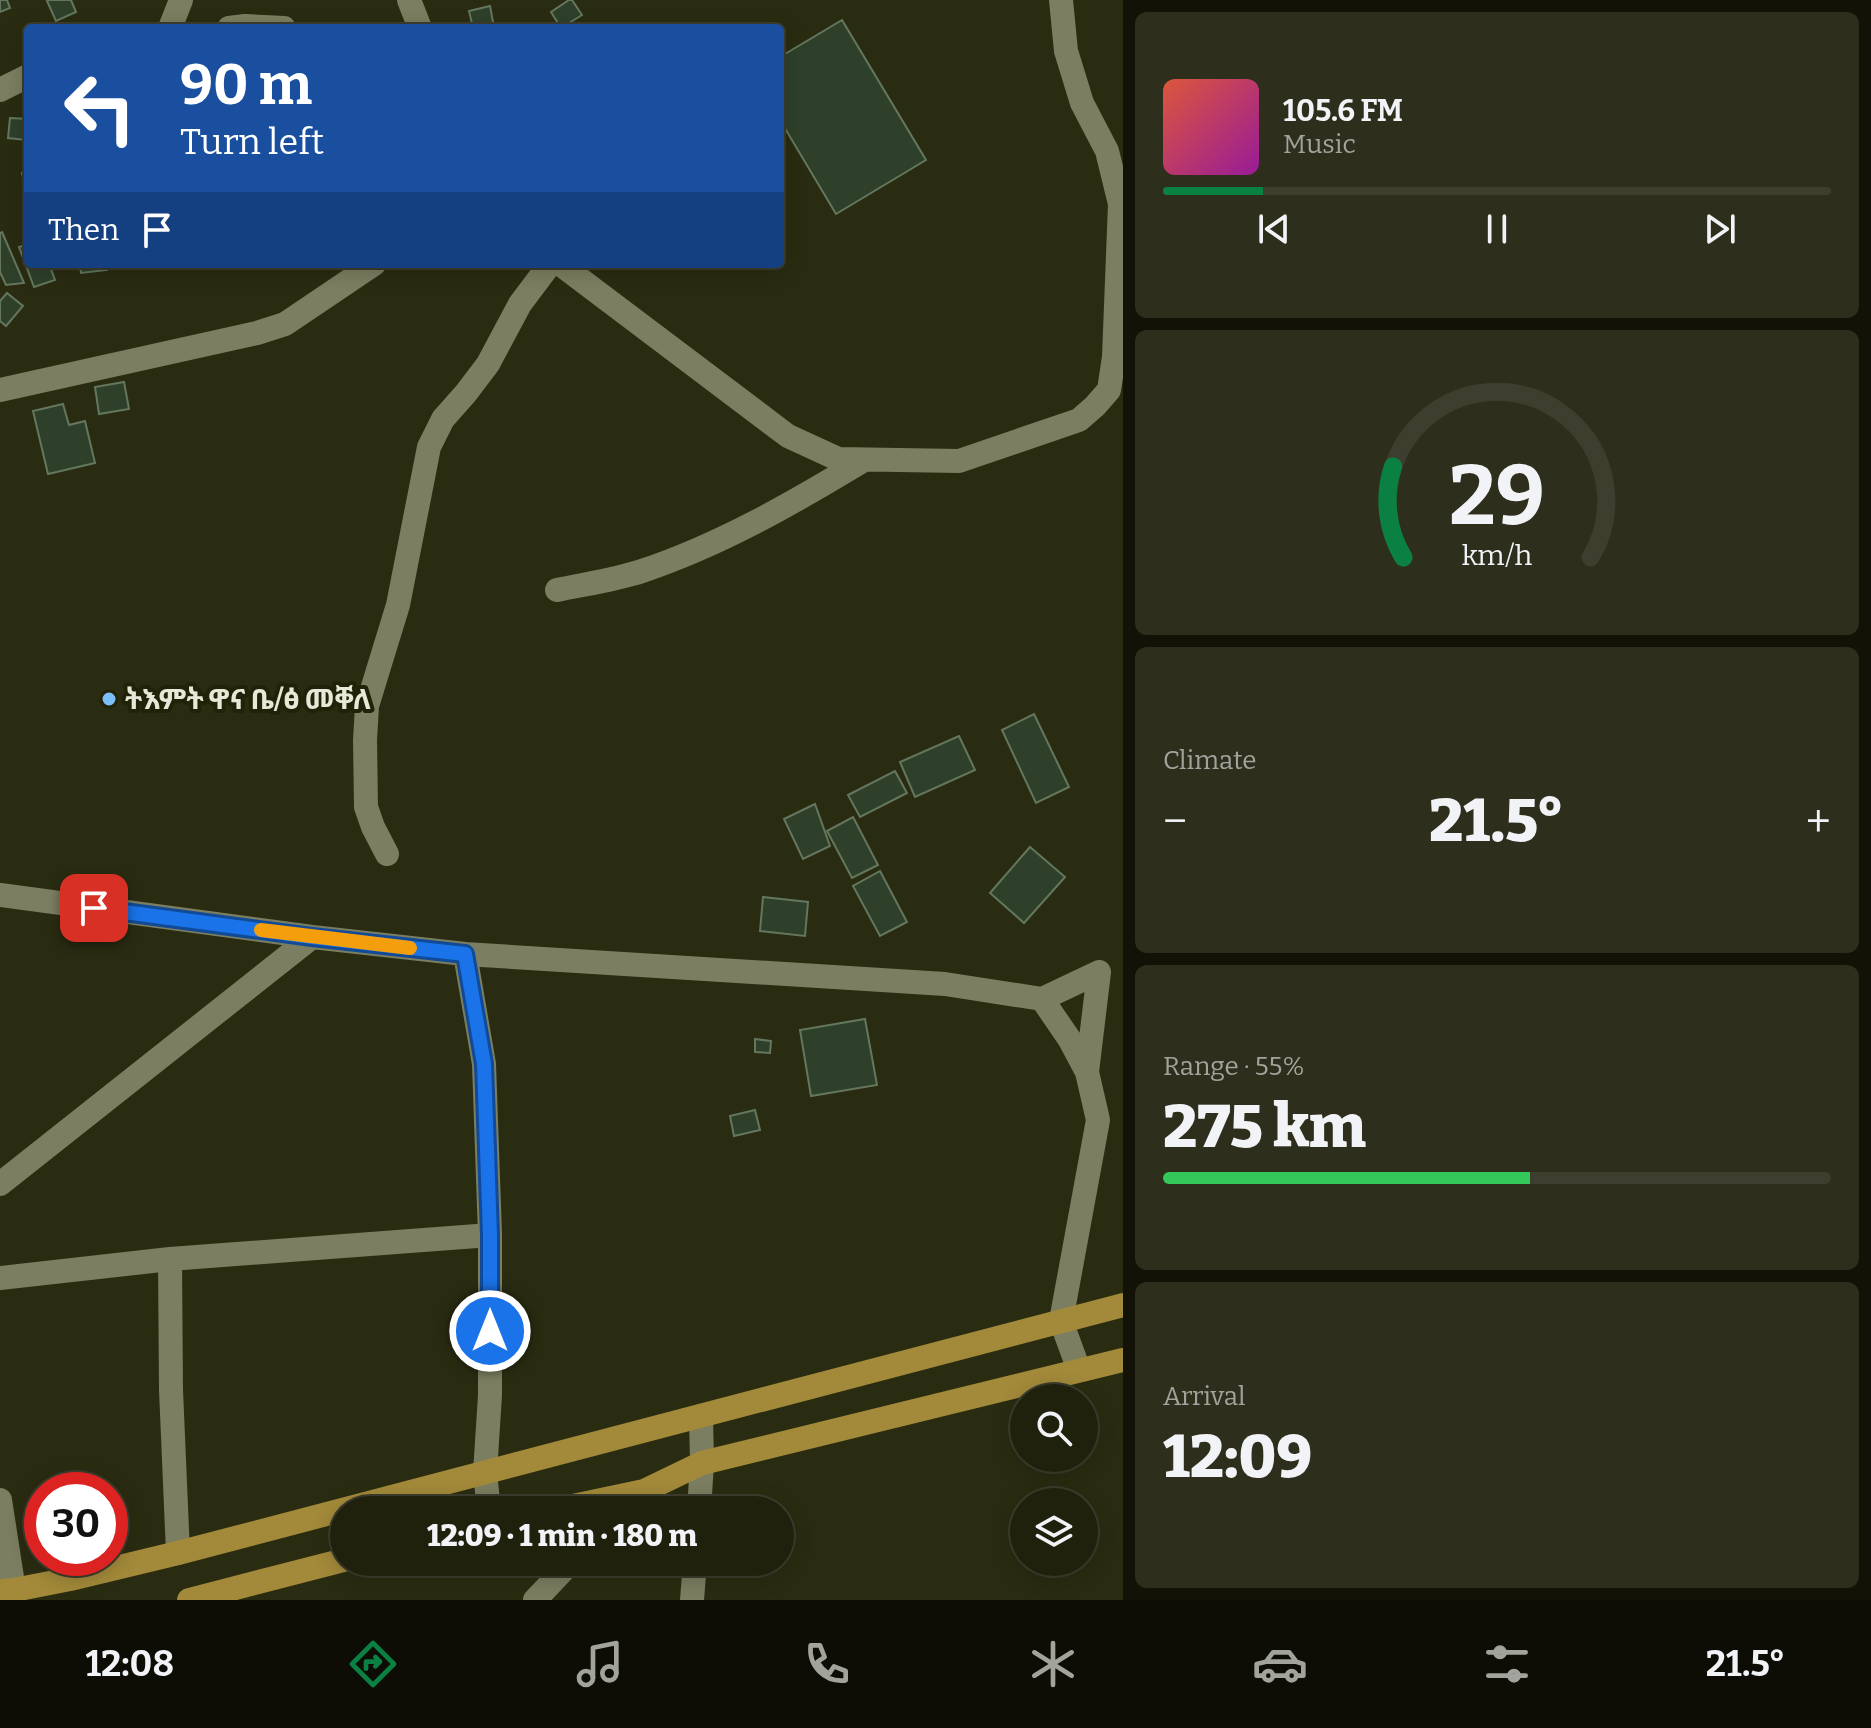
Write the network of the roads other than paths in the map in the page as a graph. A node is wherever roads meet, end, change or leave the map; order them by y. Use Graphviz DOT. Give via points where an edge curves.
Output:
graph roads {
  1 [pos="181,0"];
  2 [pos="409,0"];
  3 [pos="1061,0"];
  4 [pos="172,24"];
  5 [pos="418,24"];
  6 [pos="24,78"];
  7 [pos="0,90"];
  8 [pos="368,268"];
  9 [pos="547,268"];
  10 [pos="565,268"];
  11 [pos="0,390"];
  12 [pos="864,460"];
  13 [pos="557,590"];
  14 [pos="387,854"];
  15 [pos="0,895"];
  16 [pos="312,937"];
  17 [pos="465,954"];
  18 [pos="1042,999"];
  19 [pos="1087,1072"];
  20 [pos="0,1184"];
  21 [pos="490,1235"];
  22 [pos="170,1259"];
  23 [pos="0,1278"];
  24 [pos="1123,1305"];
  25 [pos="1061,1321"];
  26 [pos="1123,1360"];
  27 [pos="1079,1370"];
  28 [pos="701,1416"];
  29 [pos="702,1463"];
  30 [pos="485,1473"];
  31 [pos="644,1491"];
  32 [pos="487,1496"];
  33 [pos="620,1496"];
  34 [pos="639,1496"];
  35 [pos="700,1496"];
  36 [pos="0,1500"];
  37 [pos="178,1553"];
  38 [pos="330,1564"];
  39 [pos="558,1576"];
  40 [pos="694,1576"];
  41 [pos="9,1594"];
  42 [pos="189,1600"];
  43 [pos="535,1600"];
  44 [pos="692,1600"];
  1 -- 4 [label="street"];
  2 -- 5 [label="street"];
  3 -- 12 [label="street" via="1066,51 1082,103 1107,151 1120,204 1109,390 1079,420 959,461"];
  6 -- 7 [label="street"];
  8 -- 11 [label="street" via="285,324"];
  9 -- 14 [label="street" via="429,447 398,605 367,706 366,807"];
  10 -- 12 [label="street" via="788,436 838,459"];
  12 -- 13 [label="street" via="703,548 639,572"];
  15 -- 16 [label="street"];
  16 -- 17 [label="street"];
  16 -- 20 [label="street"];
  17 -- 18 [label="street" via="945,984"];
  17 -- 21 [label="street" via="484,1064"];
  18 -- 19 [label="street"];
  18 -- 19 [label="street" via="1099,972"];
  19 -- 25 [label="street" via="1098,1120"];
  21 -- 22 [label="street"];
  21 -- 30 [label="street"];
  22 -- 23 [label="street"];
  22 -- 37 [label="street"];
  24 -- 25 [label="main road"];
  25 -- 27 [label="street"];
  25 -- 28 [label="main road"];
  26 -- 27 [label="main road"];
  27 -- 29 [label="main road"];
  28 -- 29 [label="street"];
  28 -- 30 [label="main road"];
  29 -- 31 [label="main road"];
  29 -- 35 [label="street"];
  30 -- 32 [label="street"];
  30 -- 37 [label="main road"];
  31 -- 33 [label="main road"];
  31 -- 34 [label="street"];
  36 -- 41 [label="street"];
  37 -- 41 [label="main road"];
  38 -- 42 [label="main road"];
  39 -- 43 [label="street"];
  40 -- 44 [label="street"];
}
